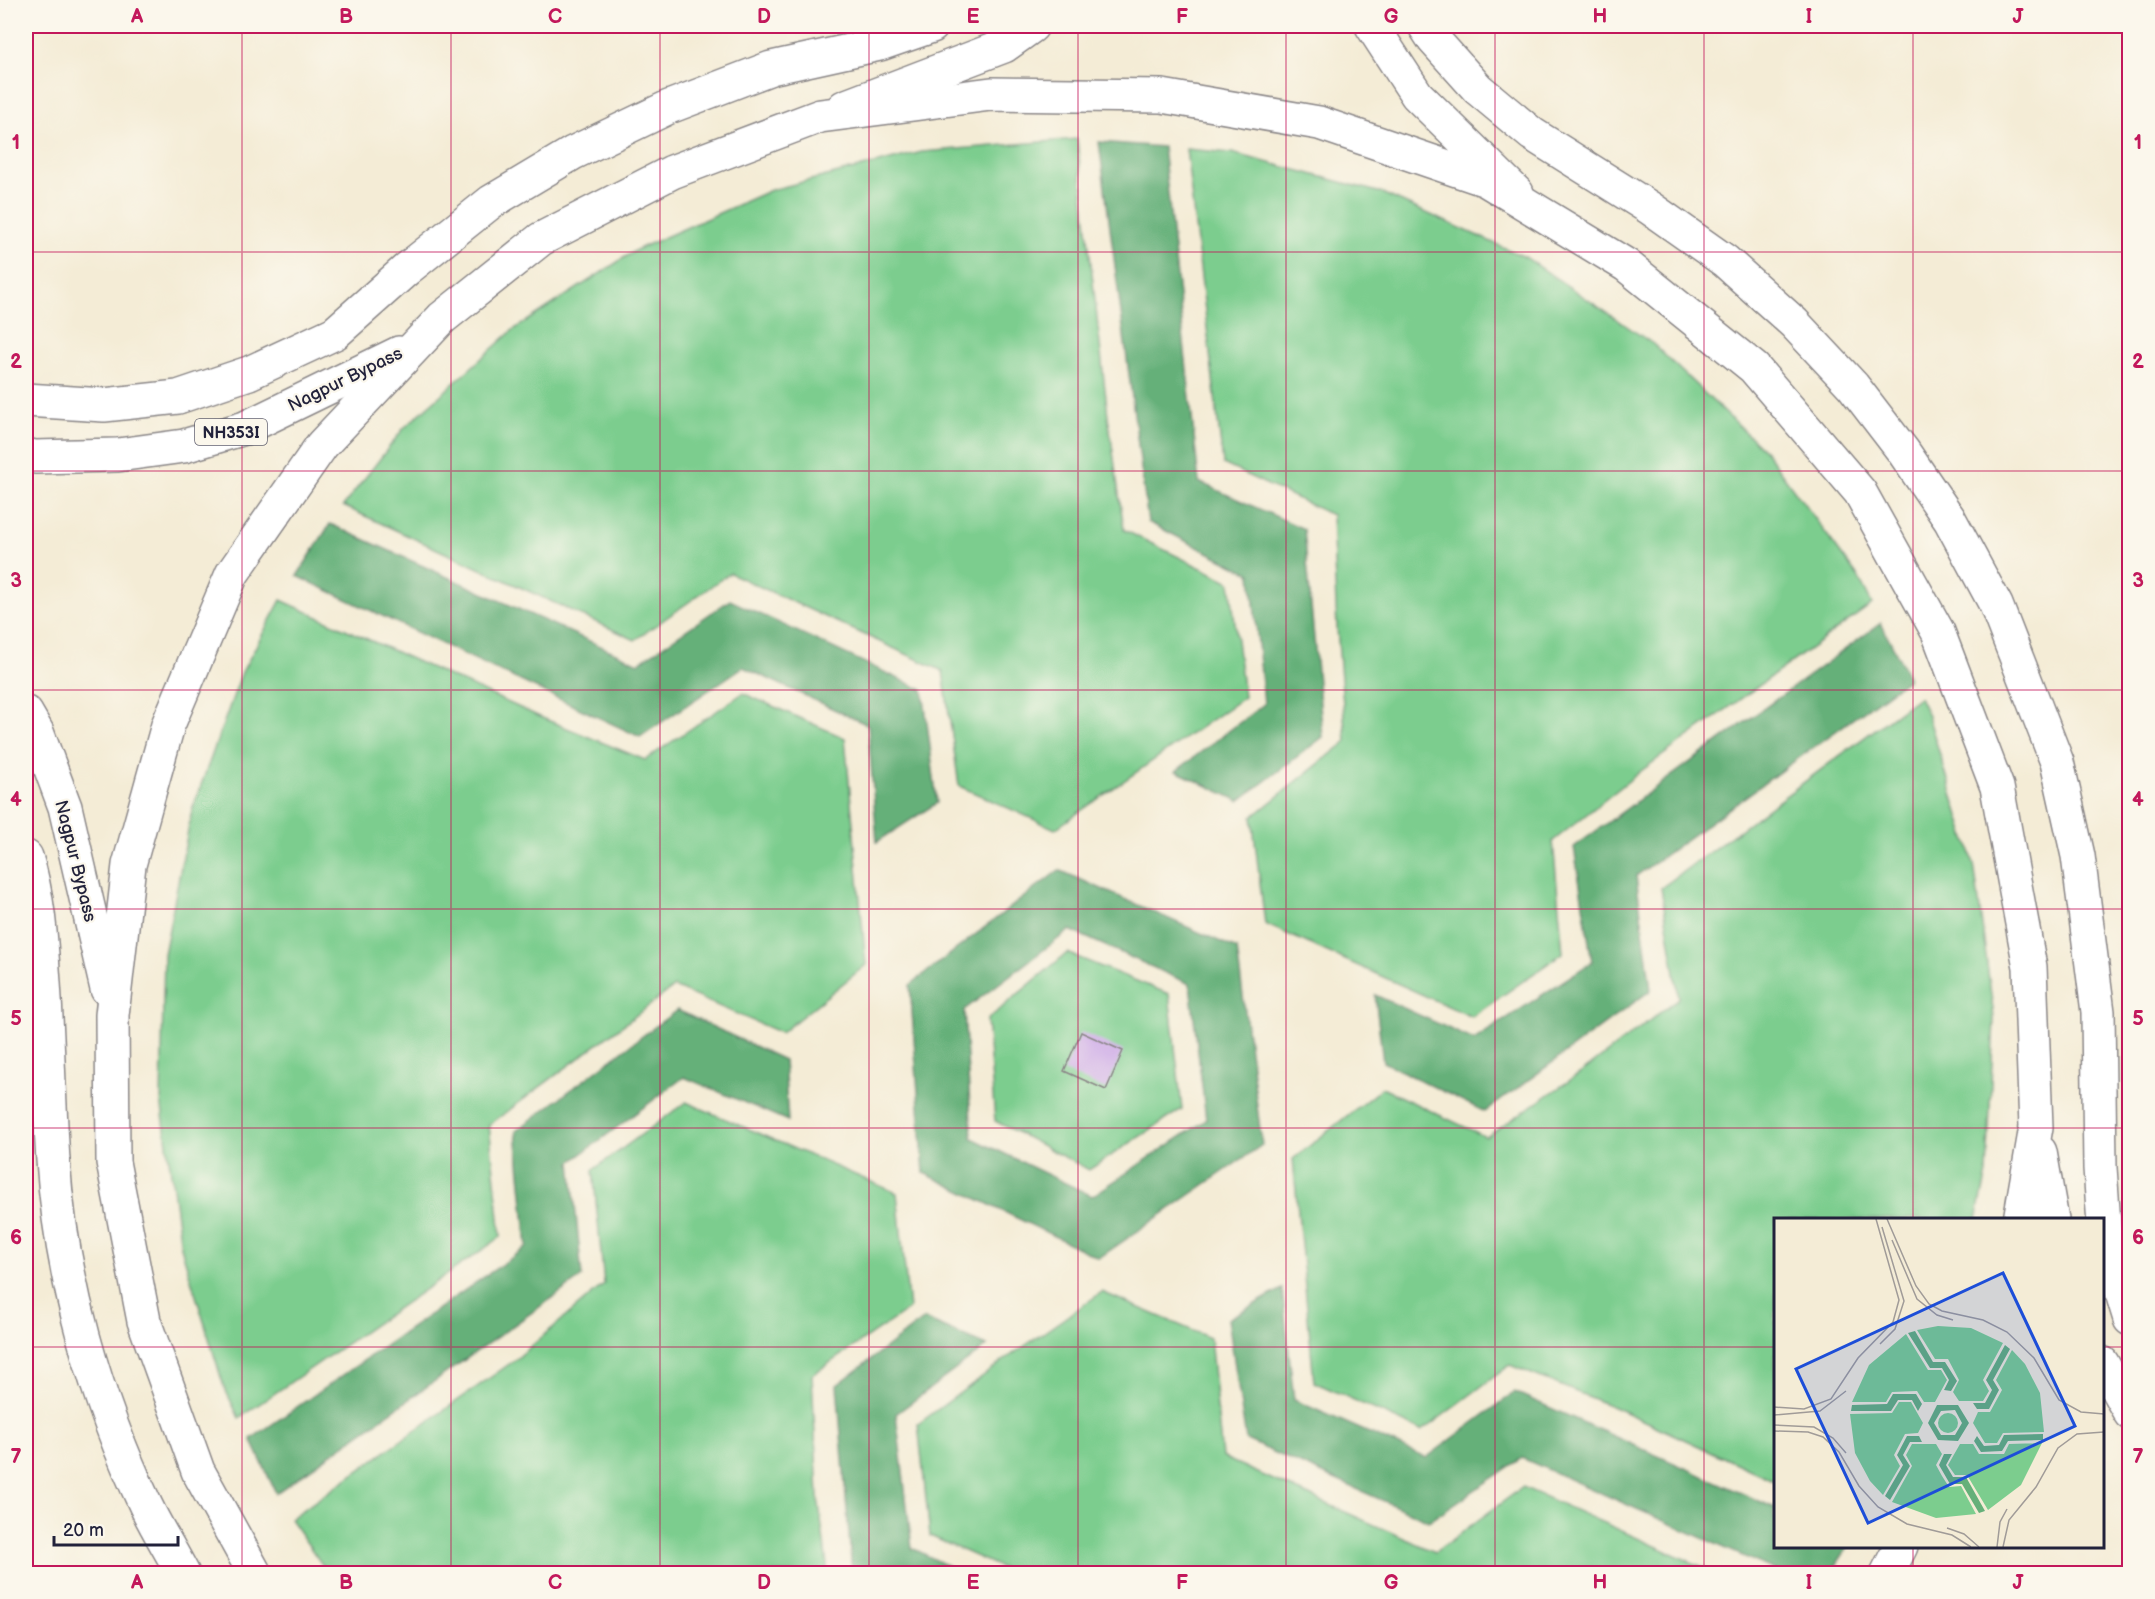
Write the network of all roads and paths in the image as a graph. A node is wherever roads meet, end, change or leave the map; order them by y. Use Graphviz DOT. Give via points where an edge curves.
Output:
graph roads {
  1 [pos="932,26"];
  2 [pos="1032,26"];
  3 [pos="1372,26"];
  4 [pos="1425,26"];
  5 [pos="820,116"];
  6 [pos="1533,208"];
  7 [pos="418,343"];
  8 [pos="26,400"];
  9 [pos="26,455"];
  10 [pos="26,713"];
  11 [pos="26,857"];
  12 [pos="112,1015"];
  13 [pos="2036,1127"];
  14 [pos="2020,1218"];
  15 [pos="2052,1218"];
  16 [pos="2104,1218"];
  17 [pos="2104,1224"];
  18 [pos="2130,1319"];
  19 [pos="2104,1365"];
  20 [pos="2130,1413"];
  21 [pos="1900,1548"];
  22 [pos="183,1574"];
  23 [pos="255,1574"];
  24 [pos="1887,1574"];
  1 -- 8 [label="main road" via="880,45 771,68 669,106 573,153 490,202 335,333 249,373 178,397 104,405"];
  2 -- 5 [label="main road" via="1004,46"];
  3 -- 6 [label="main road" via="1417,95"];
  4 -- 16 [label="main road" via="1478,88 1532,134 1650,208 1725,261 1794,323 1853,386 1950,520 1991,595 2056,762 2079,856 2098,1012"];
  5 -- 6 [label="main road" via="991,94 1162,96 1319,123 1486,180"];
  5 -- 7 [label="main road" via="672,172 541,239 442,318"];
  6 -- 13 [label="main road" via="1626,265 1754,369 1860,492 1938,632 1997,787 2030,967"];
  7 -- 9 [label="main road, Nagpur Bypass / NH353I" via="245,428 184,446 118,455"];
  7 -- 12 [label="main road" via="322,445 232,574 168,725 129,865"];
  10 -- 12 [label="main road, Nagpur Bypass" via="65,807"];
  11 -- 22 [label="main road" via="41,940 55,1173 64,1249 82,1333 107,1412 146,1506"];
  12 -- 23 [label="main road" via="113,1162 144,1322 198,1471"];
  13 -- 14 [label="main road"];
  13 -- 15 [label="main road"];
  17 -- 18 [label="main road"];
  19 -- 20 [label="main road"];
  21 -- 24 [label="main road"];
}
